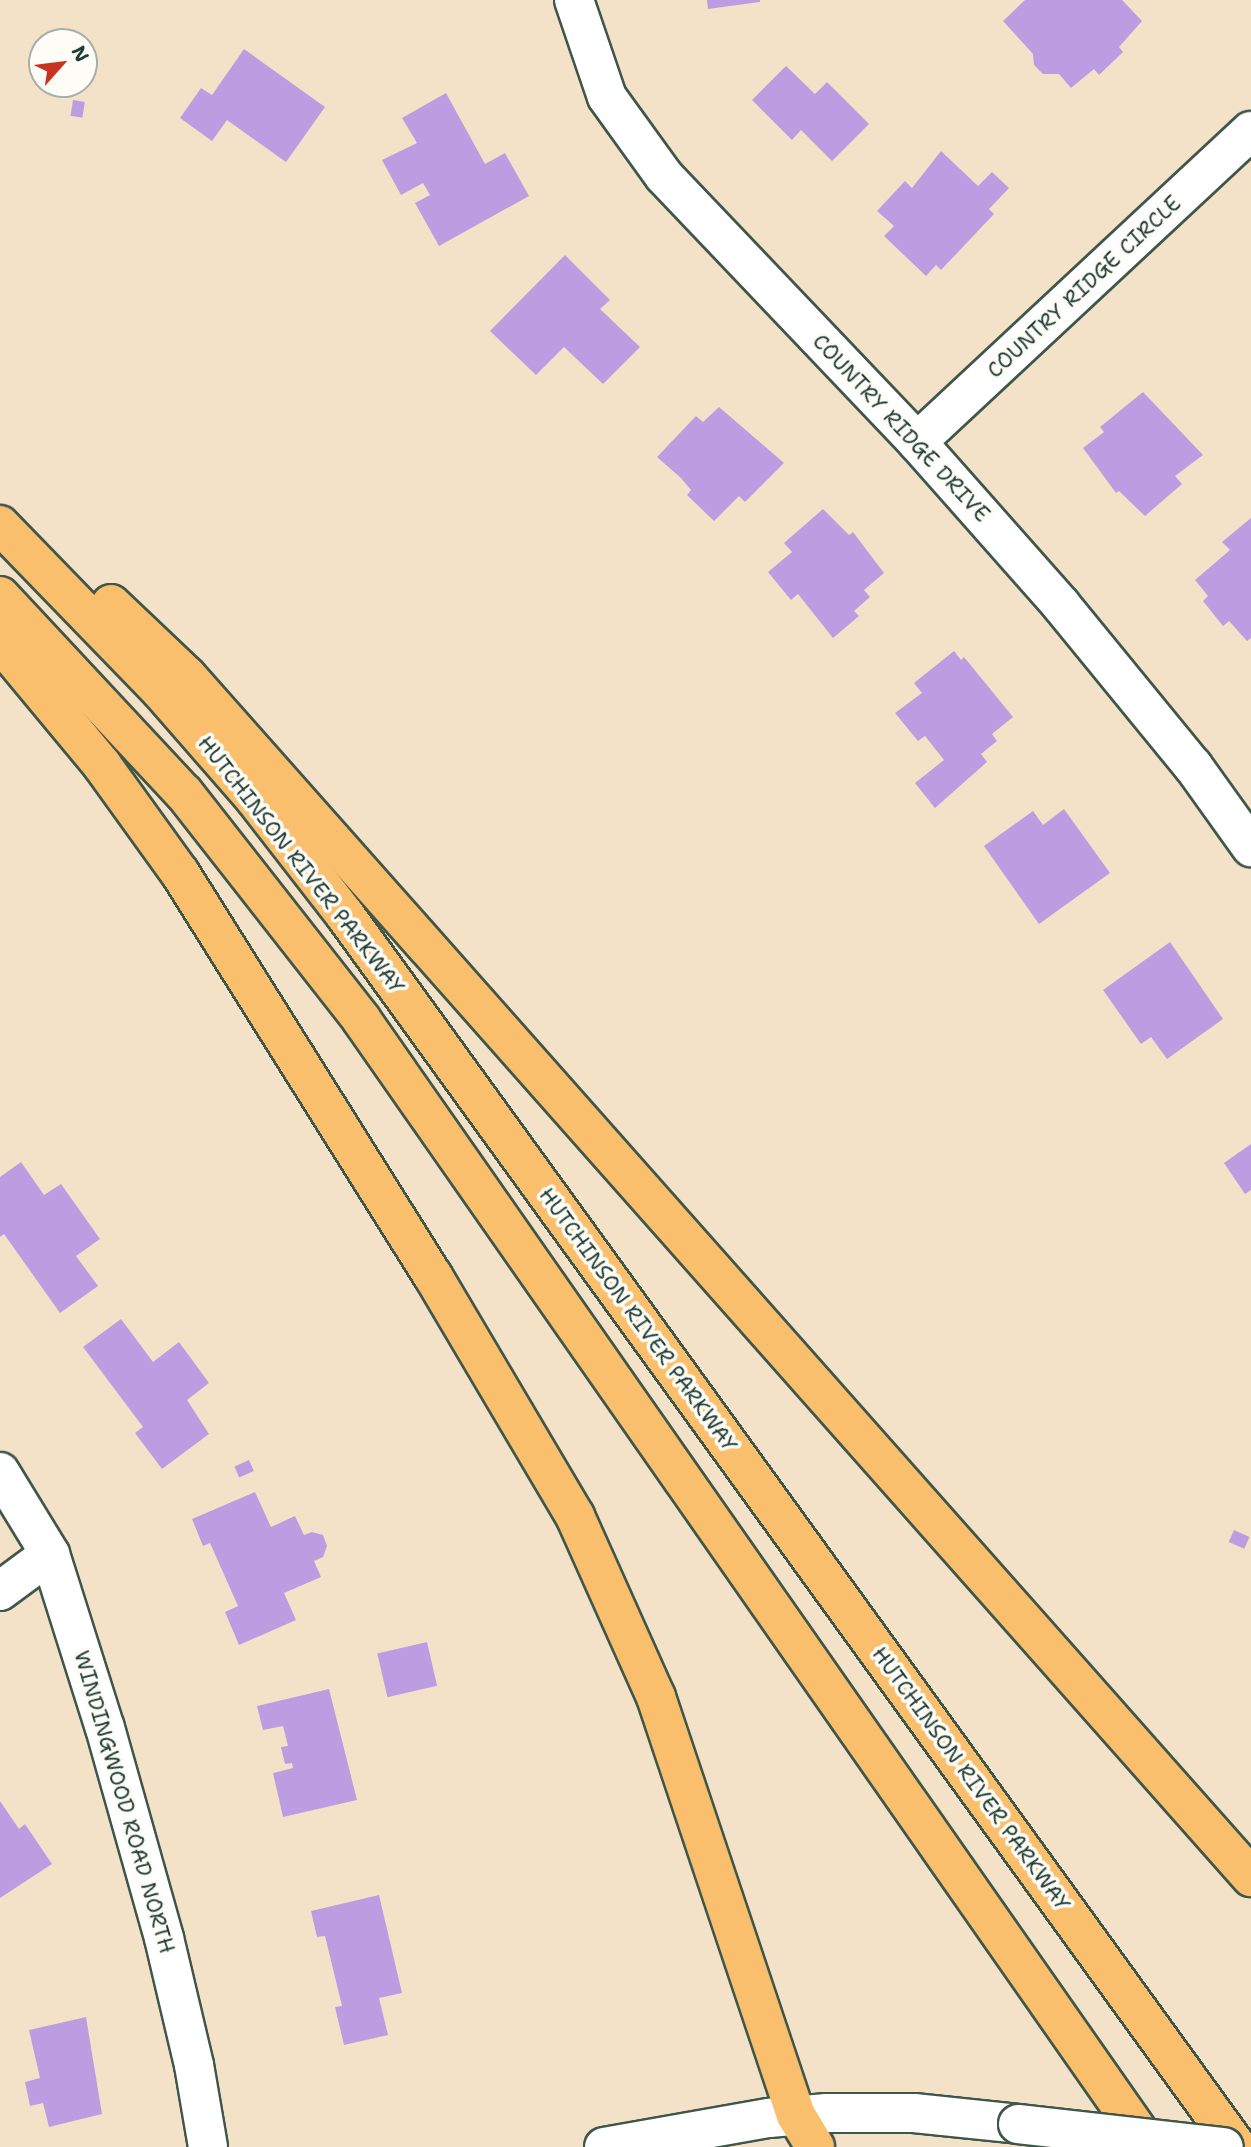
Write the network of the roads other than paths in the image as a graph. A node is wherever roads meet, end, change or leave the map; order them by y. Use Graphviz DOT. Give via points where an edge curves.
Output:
graph roads {
  1 [pos="574,0"];
  2 [pos="1251,131"];
  3 [pos="917,442"];
  4 [pos="0,513"];
  5 [pos="0,525"];
  6 [pos="0,596"];
  7 [pos="0,642"];
  8 [pos="1251,847"];
  9 [pos="0,1472"];
  10 [pos="50,1554"];
  11 [pos="0,1591"];
  12 [pos="1251,1877"];
  13 [pos="806,2131"];
  14 [pos="208,2147"];
  15 [pos="604,2147"];
  16 [pos="1149,2147"];
  17 [pos="1224,2147"];
  18 [pos="1237,2147"];
  1 -- 3 [label="street, COUNTRY RIDGE DRIVE" via="607,97 664,176"];
  2 -- 3 [label="street, COUNTRY RIDGE CIRCLE"];
  3 -- 8 [label="street, COUNTRY RIDGE DRIVE" via="1062,605 1193,766"];
  4 -- 12 [label="highway" via="103,598 187,676"];
  5 -- 18 [label="highway, HUTCHINSON RIVER PARKWAY" via="160,690 255,799 345,915"];
  6 -- 16 [label="highway" via="184,793 361,1019"];
  7 -- 13 [label="highway" via="102,765 188,884 469,1336 575,1516 638,1652 673,1745"];
  9 -- 10 [label="street, WINDINGWOOD ROAD NORTH"];
  10 -- 11 [label="street"];
  10 -- 14 [label="street, WINDINGWOOD ROAD NORTH" via="164,1938"];
  13 -- 15 [label="street"];
  13 -- 17 [label="street, bridge" via="879,2112"];
}
